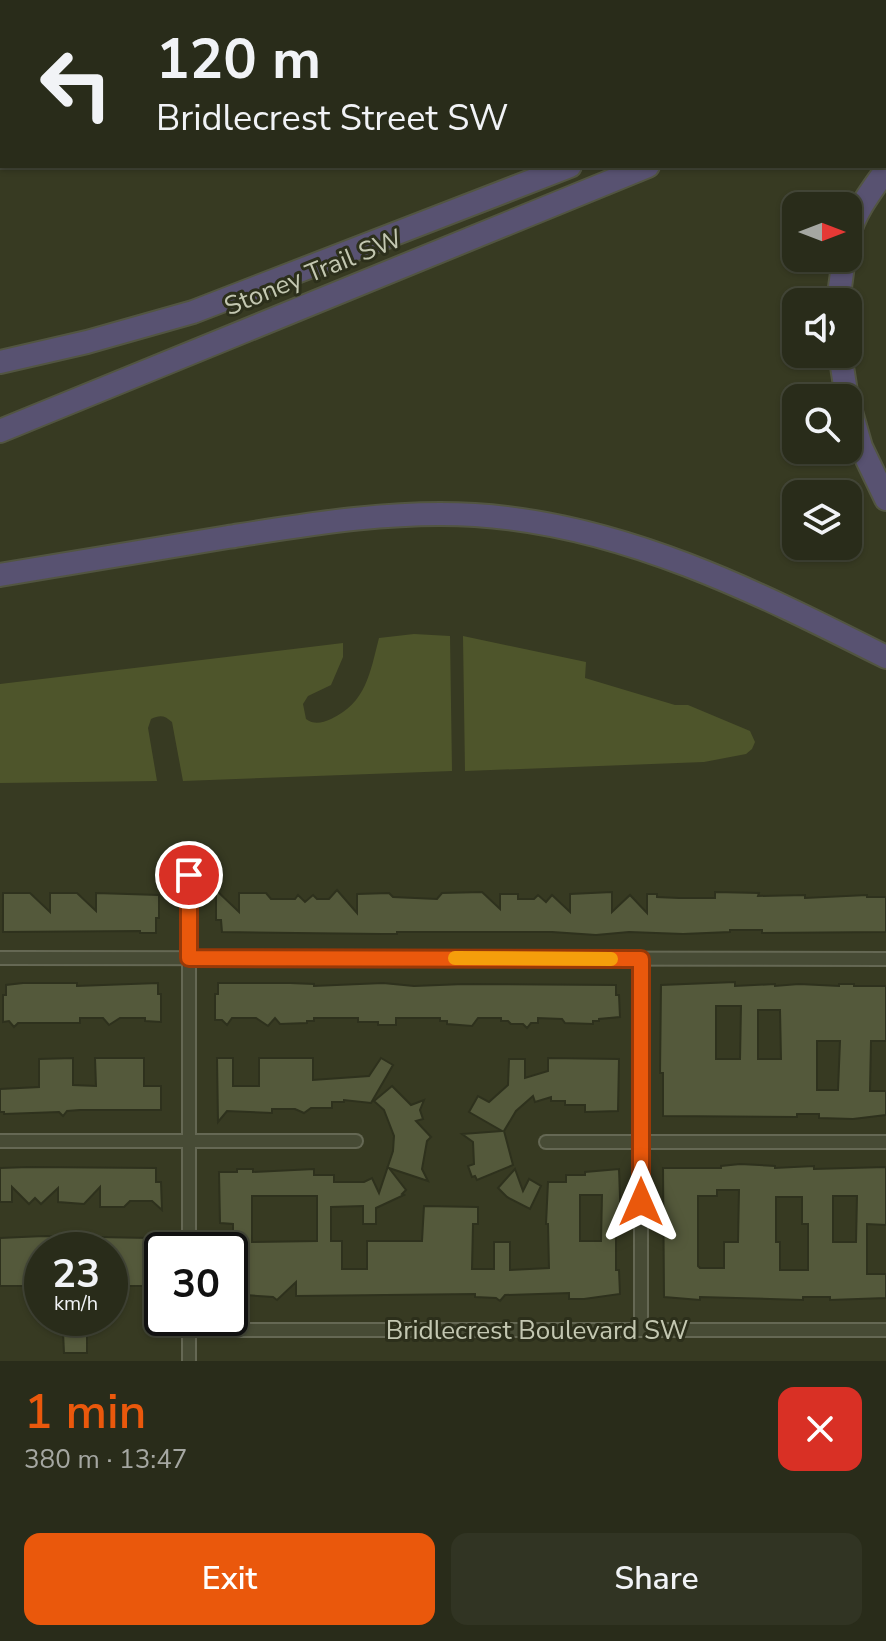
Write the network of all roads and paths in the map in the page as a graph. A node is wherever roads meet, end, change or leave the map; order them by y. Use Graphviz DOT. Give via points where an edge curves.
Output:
graph roads {
  1 [pos="565,168"];
  2 [pos="643,168"];
  3 [pos="886,170"];
  4 [pos="862,205"];
  5 [pos="0,362"];
  6 [pos="0,431"];
  7 [pos="862,449"];
  8 [pos="886,499"];
  9 [pos="0,575"];
  10 [pos="886,657"];
  11 [pos="189,875"];
  12 [pos="0,958"];
  13 [pos="189,958"];
  14 [pos="641,959"];
  15 [pos="886,959"];
  16 [pos="0,1141"];
  17 [pos="189,1141"];
  18 [pos="356,1141"];
  19 [pos="546,1142"];
  20 [pos="641,1142"];
  21 [pos="886,1142"];
  22 [pos="189,1232"];
  23 [pos="248,1325"];
  24 [pos="641,1330"];
  25 [pos="886,1330"];
  26 [pos="189,1336"];
  27 [pos="189,1361"];
  1 -- 5 [label="highway" via="193,312"];
  2 -- 6 [label="highway, Stoney Trail SW"];
  3 -- 4 [label="highway"];
  7 -- 8 [label="highway"];
  9 -- 10 [label="highway" via="334,520 476,515 617,540 682,563"];
  11 -- 13 [label="street"];
  12 -- 13 [label="street"];
  13 -- 14 [label="street"];
  13 -- 17 [label="street"];
  14 -- 15 [label="street"];
  14 -- 20 [label="street"];
  16 -- 17 [label="street"];
  17 -- 18 [label="street"];
  17 -- 22 [label="street"];
  19 -- 20 [label="street"];
  20 -- 21 [label="street"];
  20 -- 24 [label="street"];
  23 -- 24 [label="street, Bridlecrest Boulevard SW"];
  24 -- 25 [label="street, Bridlecrest Boulevard SW"];
  26 -- 27 [label="street"];
}
